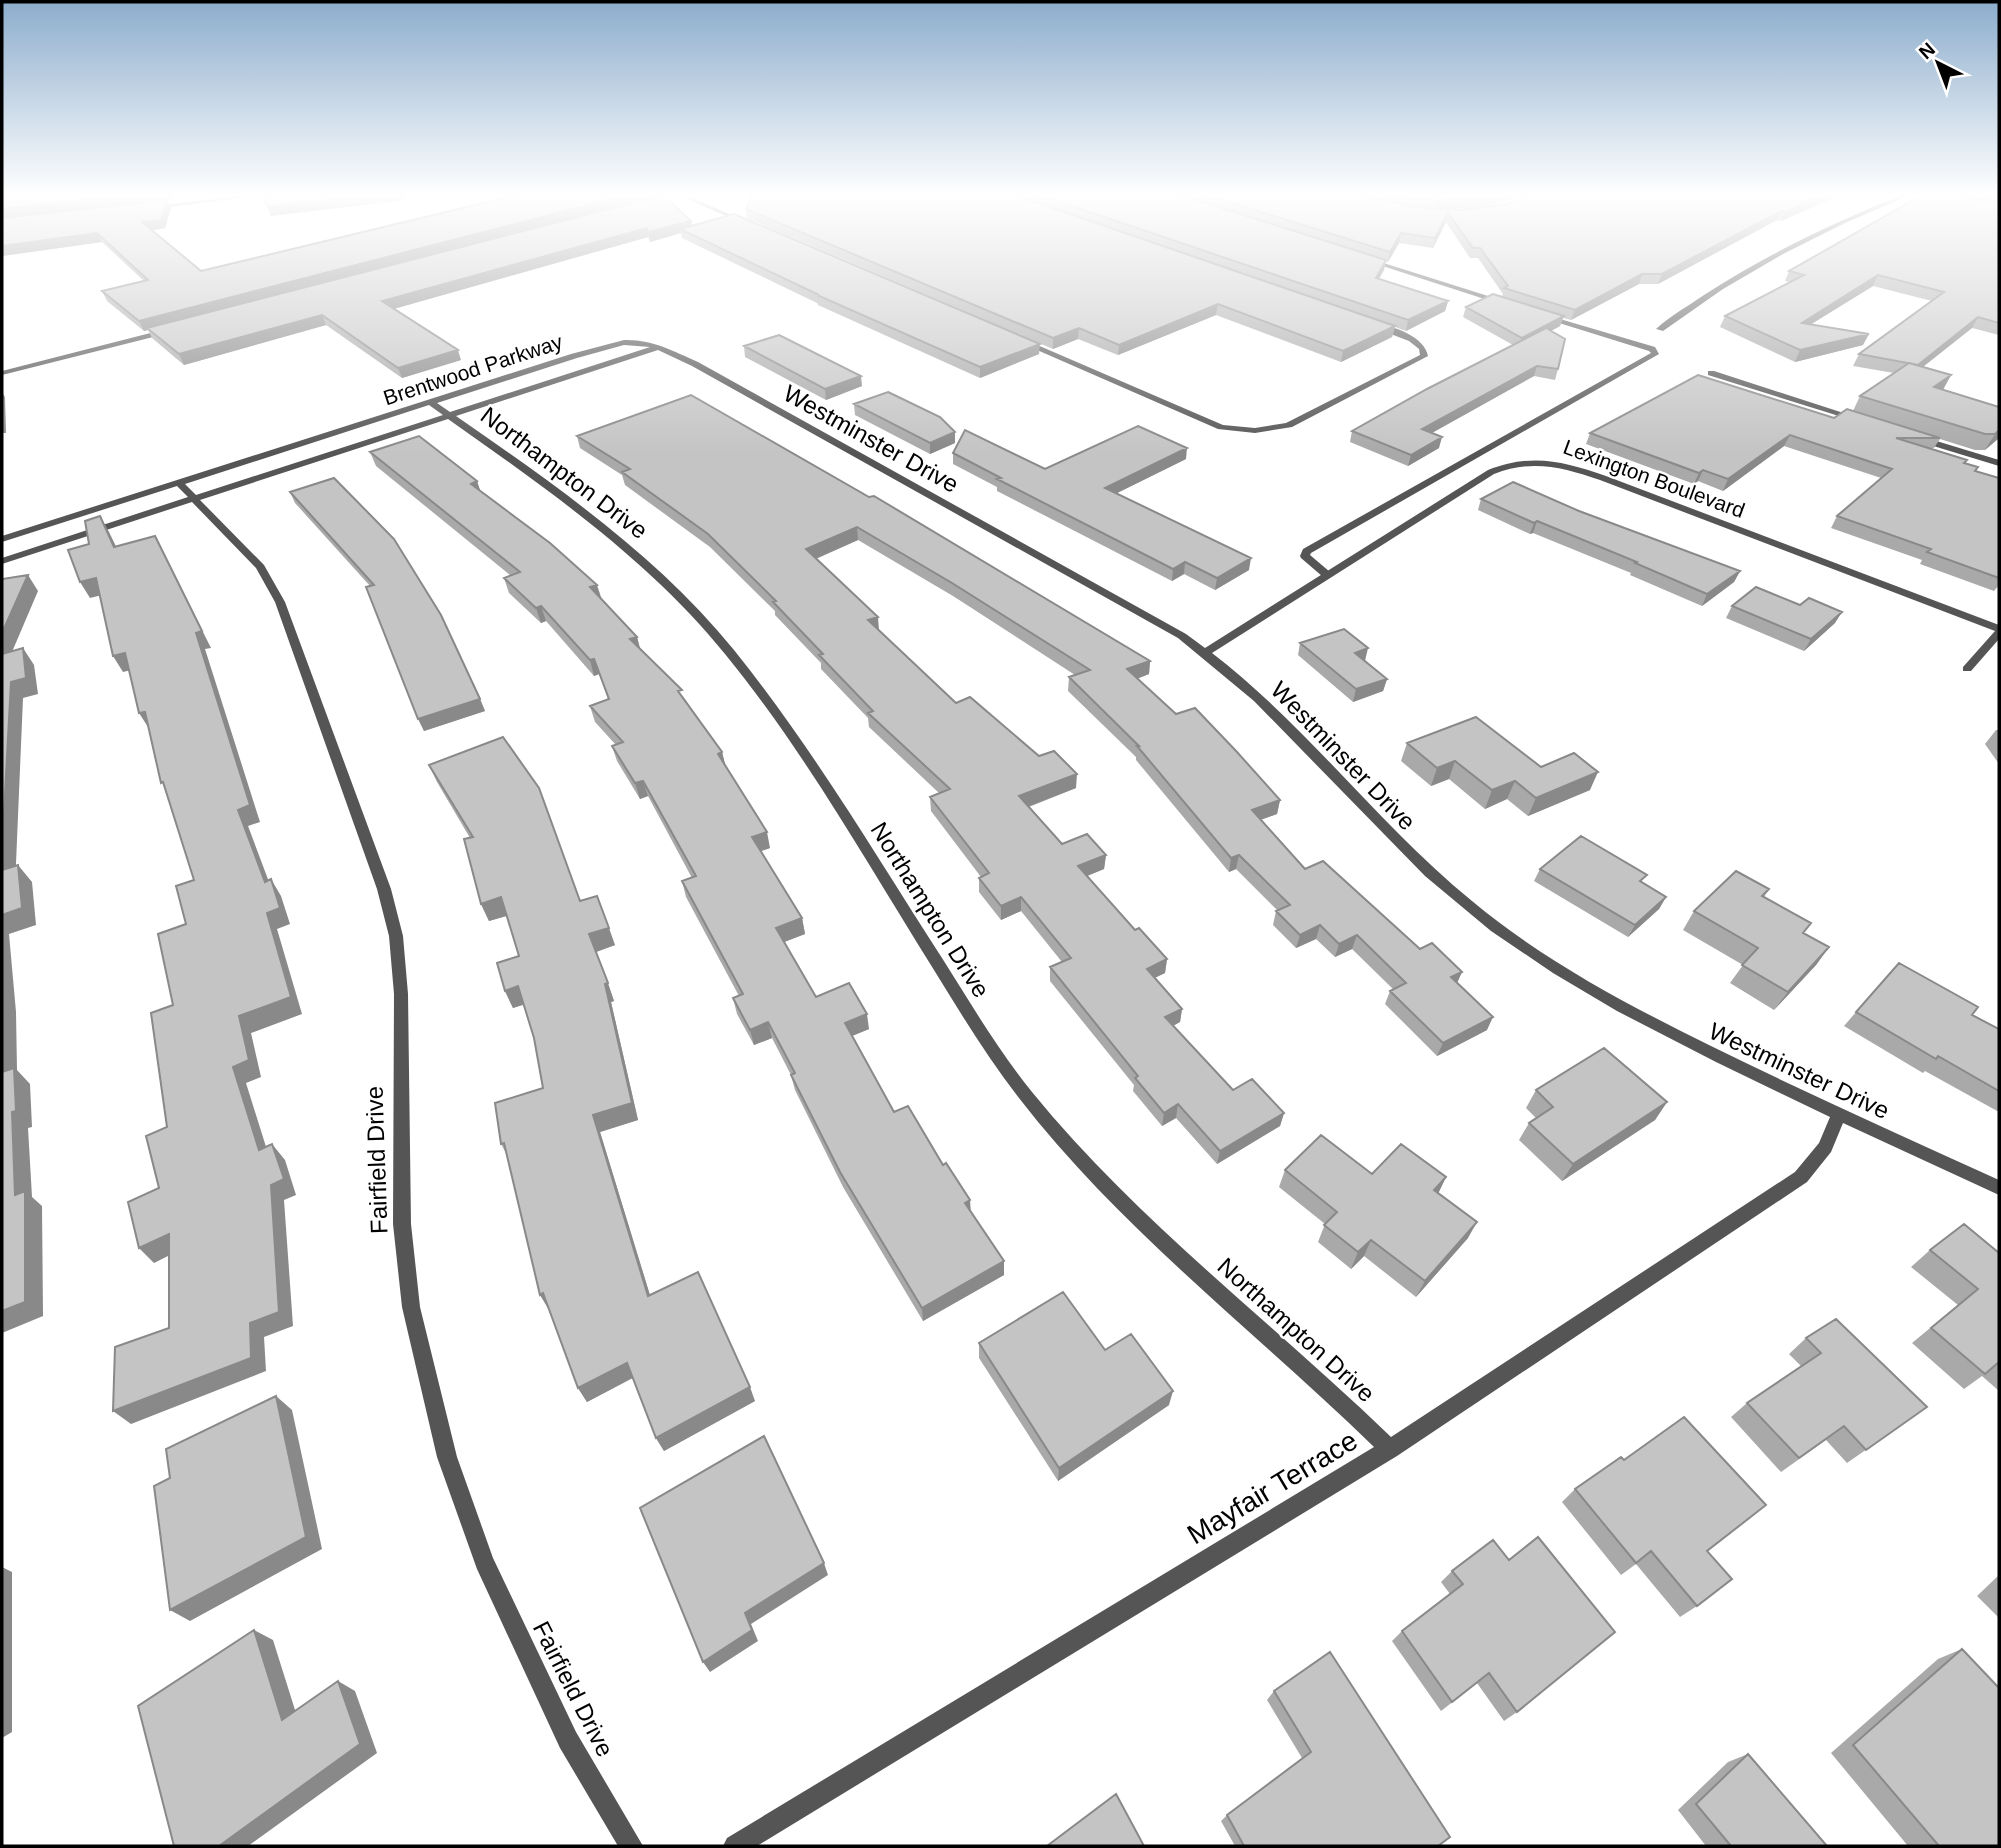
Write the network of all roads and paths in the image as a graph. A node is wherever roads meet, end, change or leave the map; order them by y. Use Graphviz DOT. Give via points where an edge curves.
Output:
graph roads {
  1 [pos="1432,280"];
  2 [pos="1730,280"];
  3 [pos="1511,305"];
  4 [pos="1537,313"];
  5 [pos="1368,323"];
  6 [pos="172,329"];
  7 [pos="1661,329"];
  8 [pos="1012,338"];
  9 [pos="659,346"];
  10 [pos="2,373"];
  11 [pos="1711,373"];
  12 [pos="430,402"];
  13 [pos="449,415"];
  14 [pos="1868,422"];
  15 [pos="1908,435"];
  16 [pos="1999,463"];
  17 [pos="179,482"];
  18 [pos="195,498"];
  19 [pos="2,539"];
  20 [pos="2,561"];
  21 [pos="1326,574"];
  22 [pos="1999,631"];
  23 [pos="1206,652"];
  24 [pos="1967,669"];
  25 [pos="1839,1114"];
  26 [pos="1999,1188"];
  27 [pos="1390,1449"];
  28 [pos="631,1846"];
  29 [pos="735,1846"];
  1 -- 3 [label="street"];
  2 -- 7 [label="street"];
  4 -- 21 [label="street" via="1652,349 1655,354 1307,551 1310,563"];
  5 -- 8 [label="street" via="1412,339 1423,348 1424,356 1270,431 1221,427"];
  6 -- 10 [label="street"];
  9 -- 12 [label="street, Brentwood Parkway" via="620,342"];
  9 -- 13 [label="street, Brentwood Parkway"];
  9 -- 23 [label="street, Westminster Drive"];
  11 -- 14 [label="street"];
  12 -- 13 [label="street, Northampton Drive"];
  12 -- 17 [label="street, Brentwood Parkway"];
  13 -- 18 [label="street, Brentwood Parkway"];
  13 -- 27 [label="street, Northampton Drive" via="585,512 697,615 771,706 1027,1096 1079,1158 1146,1224 1329,1387"];
  15 -- 16 [label="street"];
  17 -- 18 [label="street, Fairfield Drive"];
  17 -- 19 [label="street, Brentwood Parkway"];
  18 -- 20 [label="street, Brentwood Parkway"];
  18 -- 28 [label="street, Fairfield Drive" via="260,567 280,602 384,889 396,936 401,994 402,1224 411,1307 447,1457 484,1562 568,1740"];
  21 -- 22 [label="street, Lexington Boulevard" via="1491,472 1526,461 1552,462"];
  21 -- 23 [label="street, Lexington Boulevard"];
  22 -- 24 [label="street"];
  23 -- 25 [label="street, Westminster Drive" via="1271,708 1405,851 1468,906 1536,956 1659,1027"];
  25 -- 26 [label="street, Westminster Drive"];
  25 -- 27 [label="street, Mayfair Terrace" via="1825,1147 1801,1177"];
  27 -- 29 [label="street, Mayfair Terrace"];
}
